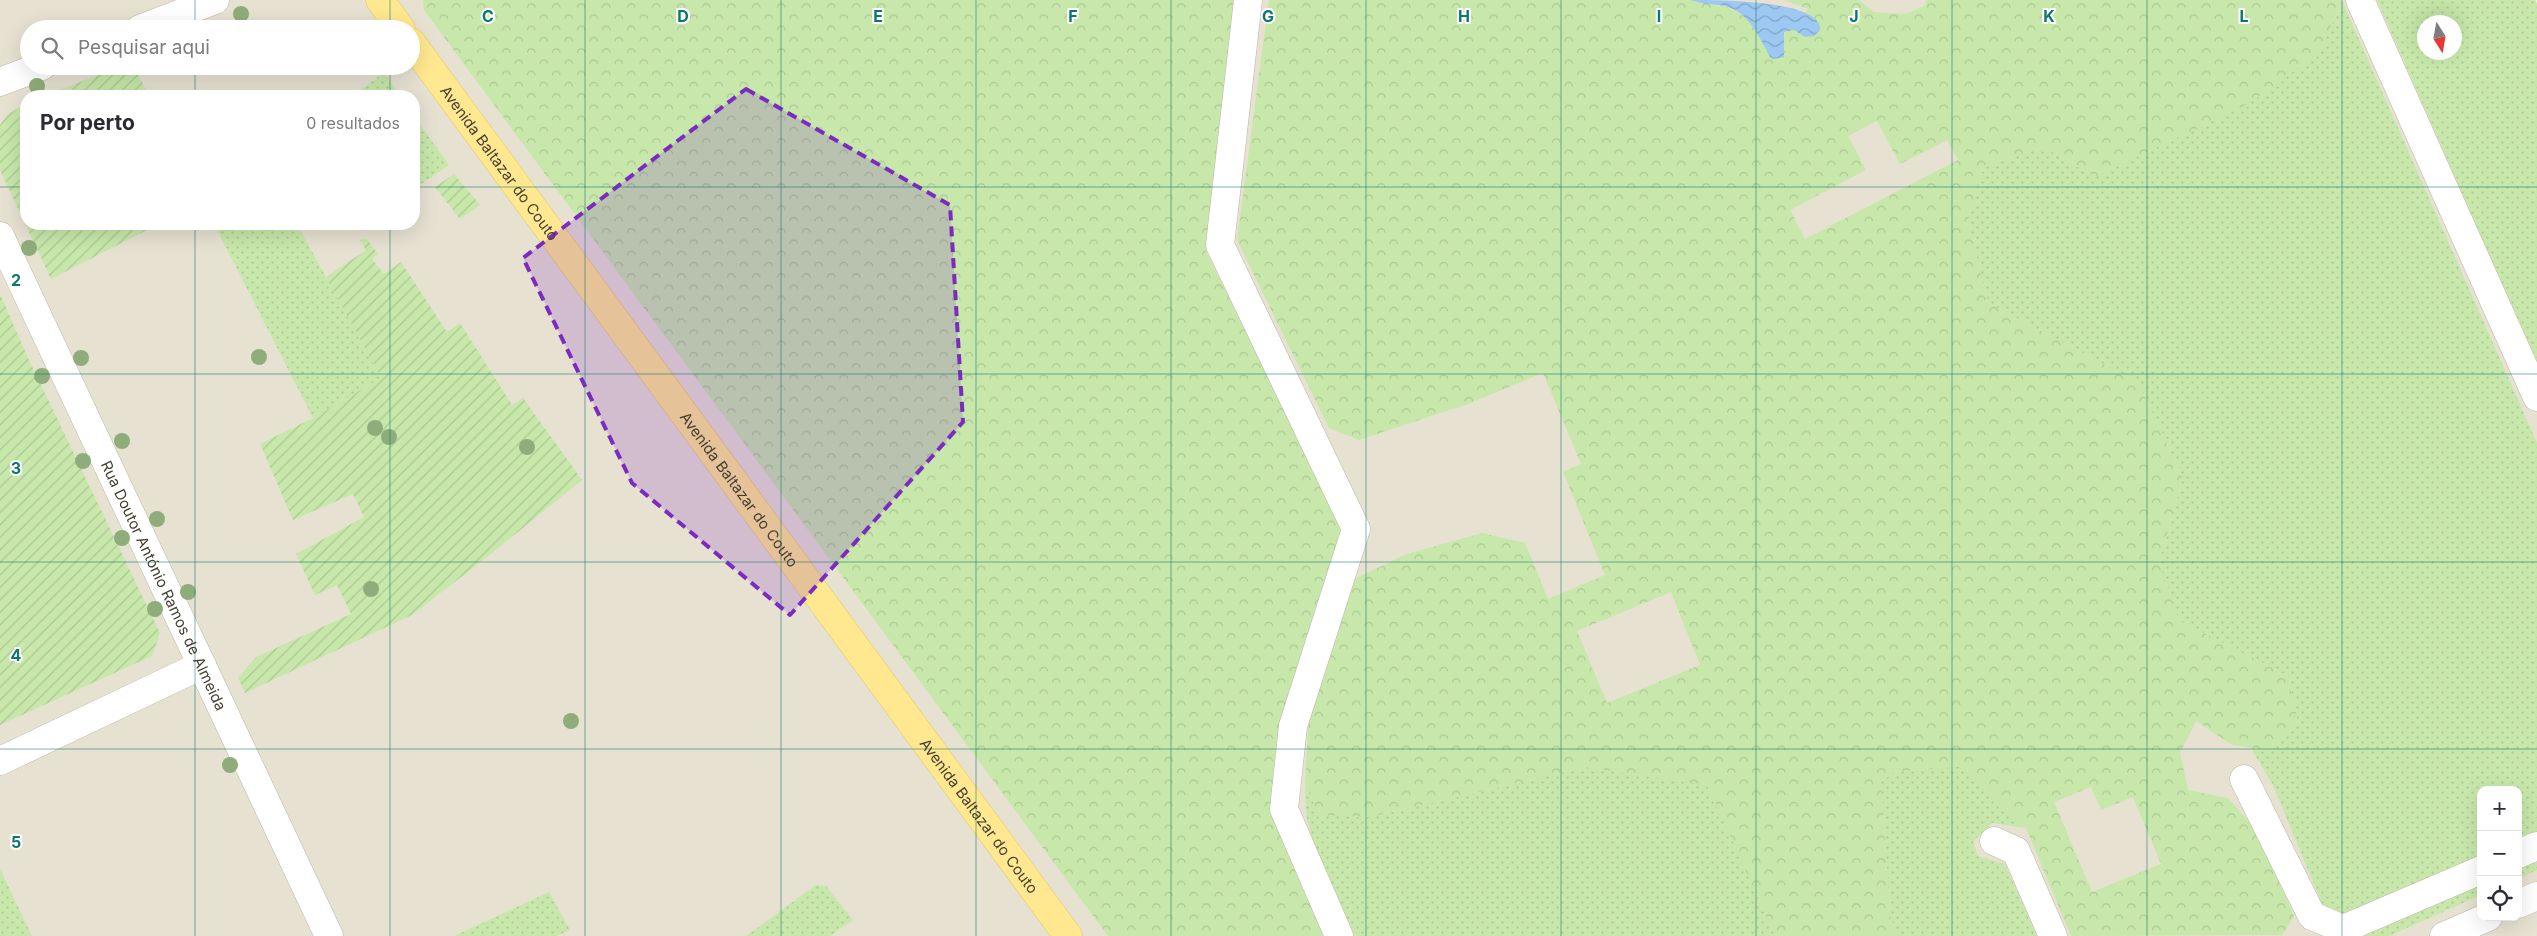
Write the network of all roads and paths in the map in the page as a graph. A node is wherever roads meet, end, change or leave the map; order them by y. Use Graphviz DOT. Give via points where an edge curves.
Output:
graph roads {
  1 [pos="215,0"];
  2 [pos="380,0"];
  3 [pos="1248,0"];
  4 [pos="2360,0"];
  5 [pos="163,20"];
  6 [pos="394,20"];
  7 [pos="420,54"];
  8 [pos="20,74"];
  9 [pos="0,82"];
  10 [pos="0,236"];
  11 [pos="2537,397"];
  12 [pos="202,665"];
  13 [pos="0,761"];
  14 [pos="2244,779"];
  15 [pos="1994,841"];
  16 [pos="2537,846"];
  17 [pos="2522,852"];
  18 [pos="2477,871"];
  19 [pos="2537,896"];
  20 [pos="2522,902"];
  21 [pos="2479,921"];
  22 [pos="2321,929"];
  23 [pos="329,936"];
  24 [pos="1068,936"];
  25 [pos="1339,936"];
  26 [pos="2053,936"];
  27 [pos="2444,936"];
  1 -- 5 [label="street"];
  2 -- 6 [label="main road"];
  3 -- 25 [label="street" via="1220,245 1356,529 1293,726 1284,810"];
  4 -- 11 [label="street"];
  7 -- 24 [label="main road, Avenida Baltazar do Couto"];
  8 -- 9 [label="street"];
  10 -- 12 [label="street, Rua Doutor António Ramos de Almeida"];
  12 -- 13 [label="street"];
  12 -- 23 [label="street, Rua Doutor António Ramos de Almeida"];
  14 -- 22 [label="street"];
  15 -- 26 [label="street" via="2016,851"];
  16 -- 17 [label="street"];
  18 -- 22 [label="street"];
  19 -- 20 [label="street"];
  21 -- 27 [label="street"];
}
